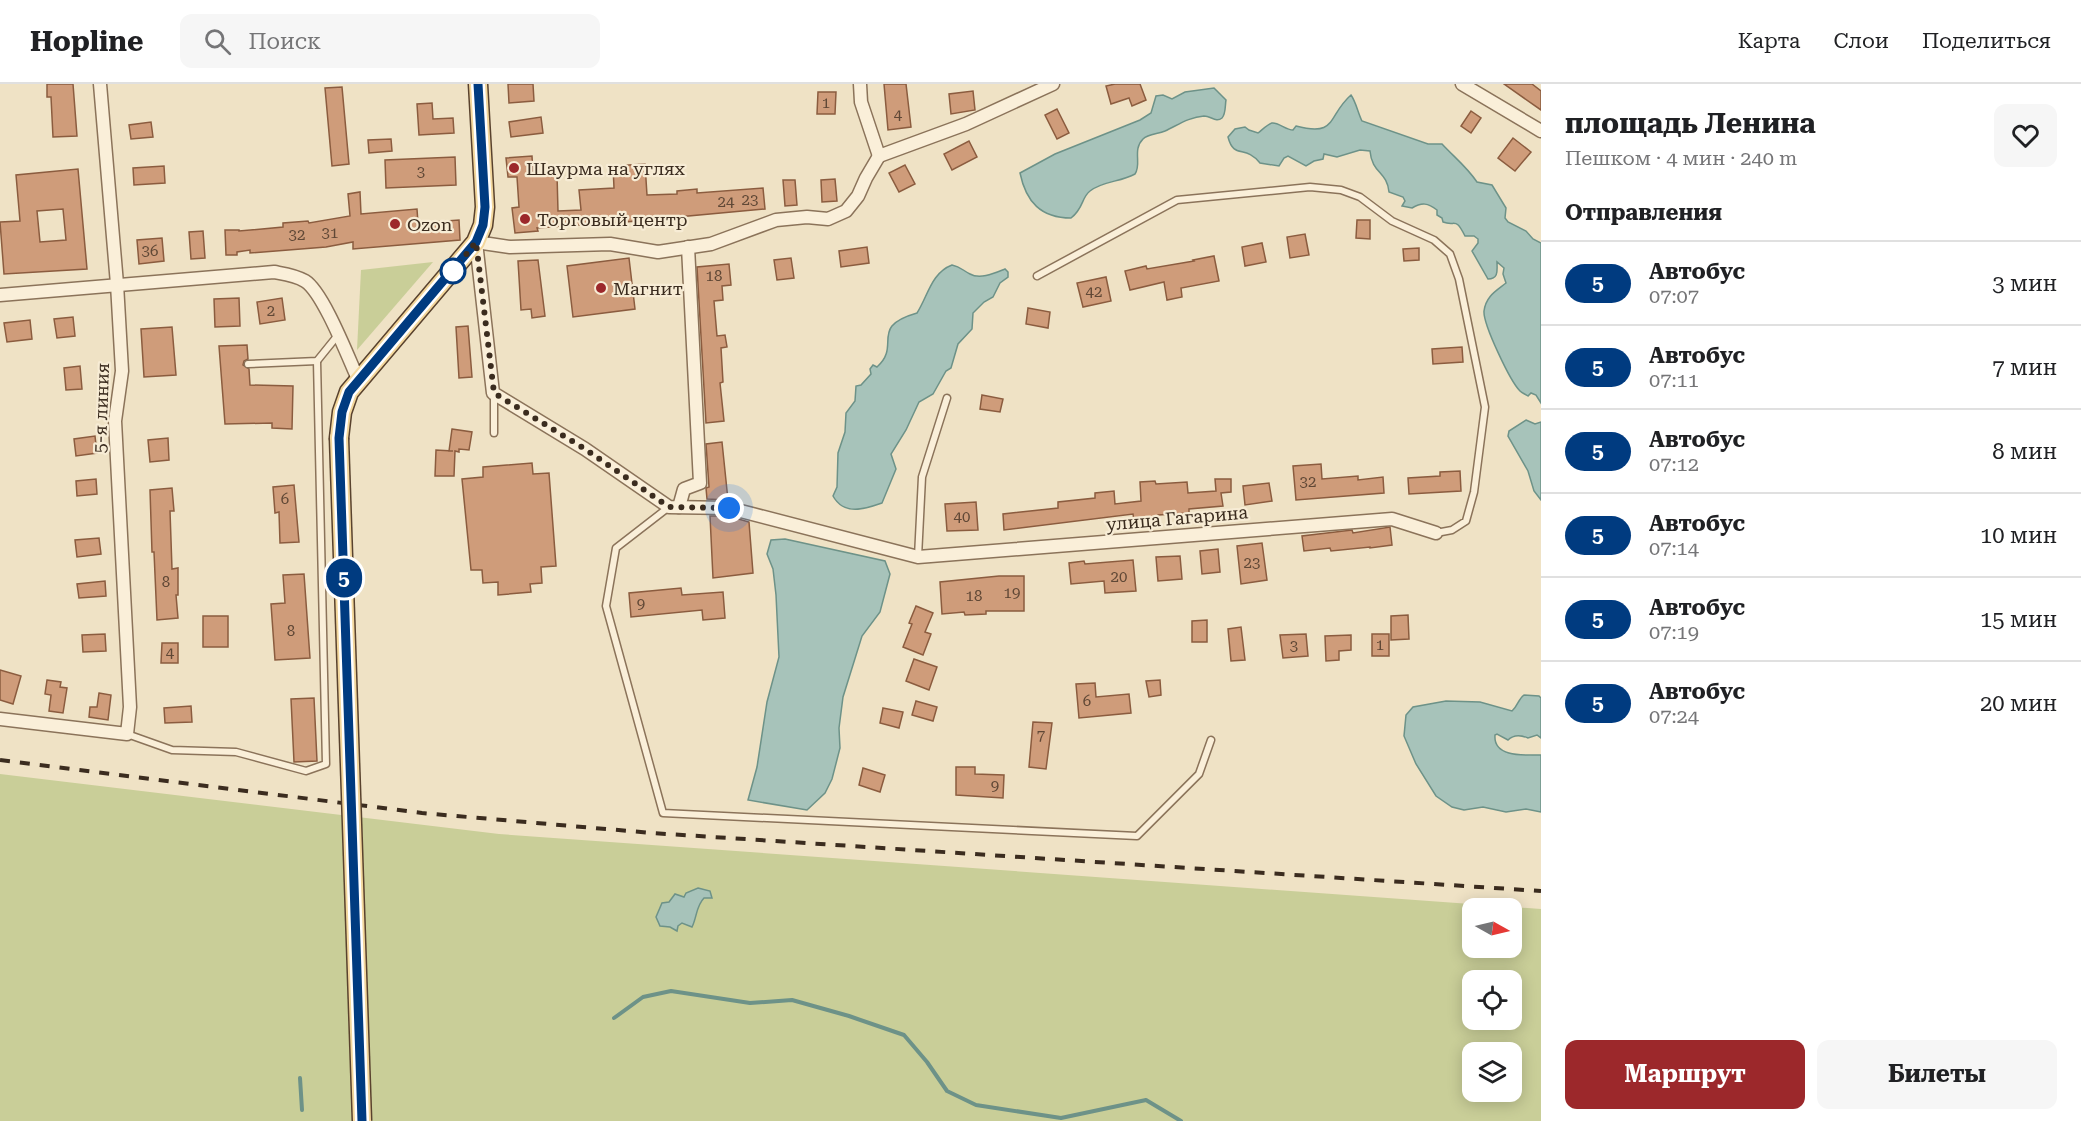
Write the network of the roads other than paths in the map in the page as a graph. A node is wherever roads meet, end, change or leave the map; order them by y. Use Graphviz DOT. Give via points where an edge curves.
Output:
graph roads {
  1 [pos="100,84"];
  2 [pos="478,84"];
  3 [pos="860,84"];
  4 [pos="1053,84"];
  5 [pos="1462,84"];
  6 [pos="1541,131"];
  7 [pos="879,156"];
  8 [pos="476,242"];
  9 [pos="688,247"];
  10 [pos="1037,276"];
  11 [pos="117,284"];
  12 [pos="0,295"];
  13 [pos="338,335"];
  14 [pos="317,361"];
  15 [pos="248,364"];
  16 [pos="358,379"];
  17 [pos="494,393"];
  18 [pos="947,399"];
  19 [pos="494,433"];
  20 [pos="674,507"];
  21 [pos="1436,533"];
  22 [pos="918,557"];
  23 [pos="0,719"];
  24 [pos="127,734"];
  25 [pos="1211,740"];
  26 [pos="362,1121"];
  1 -- 11 [label="street, 5-я линия"];
  2 -- 8 [label="main road" via="485,207"];
  3 -- 7 [label="street" via="861,102"];
  4 -- 7 [label="street" via="966,124"];
  5 -- 6 [label="street"];
  7 -- 9 [label="street" via="846,212 828,219 776,220 711,244"];
  8 -- 9 [label="street" via="510,247 610,244 658,252"];
  8 -- 16 [label="main road"];
  8 -- 17 [label="street"];
  9 -- 20 [label="street" via="700,483 684,489"];
  10 -- 21 [label="lane" via="1177,200 1310,187 1341,190 1360,197 1392,222 1434,240 1450,254 1459,279 1485,407 1474,492 1466,521 1452,531"];
  11 -- 12 [label="street"];
  11 -- 13 [label="street" via="274,272 292,275 308,282 321,298"];
  11 -- 24 [label="street, 5-я линия" via="122,371 115,422 130,706"];
  13 -- 14 [label="lane"];
  13 -- 16 [label="street"];
  14 -- 15 [label="lane"];
  14 -- 24 [label="lane" via="326,764 306,771 236,752 172,750"];
  16 -- 26 [label="main road, bridge" via="342,412 339,438"];
  17 -- 19 [label="lane"];
  17 -- 20 [label="street"];
  18 -- 22 [label="lane" via="922,477"];
  20 -- 22 [label="street, улица Гагарина" via="729,508"];
  20 -- 25 [label="lane" via="616,548 606,606 663,813 1137,836 1199,774"];
  21 -- 22 [label="street, улица Гагарина" via="1392,519"];
  23 -- 24 [label="street"];
}
